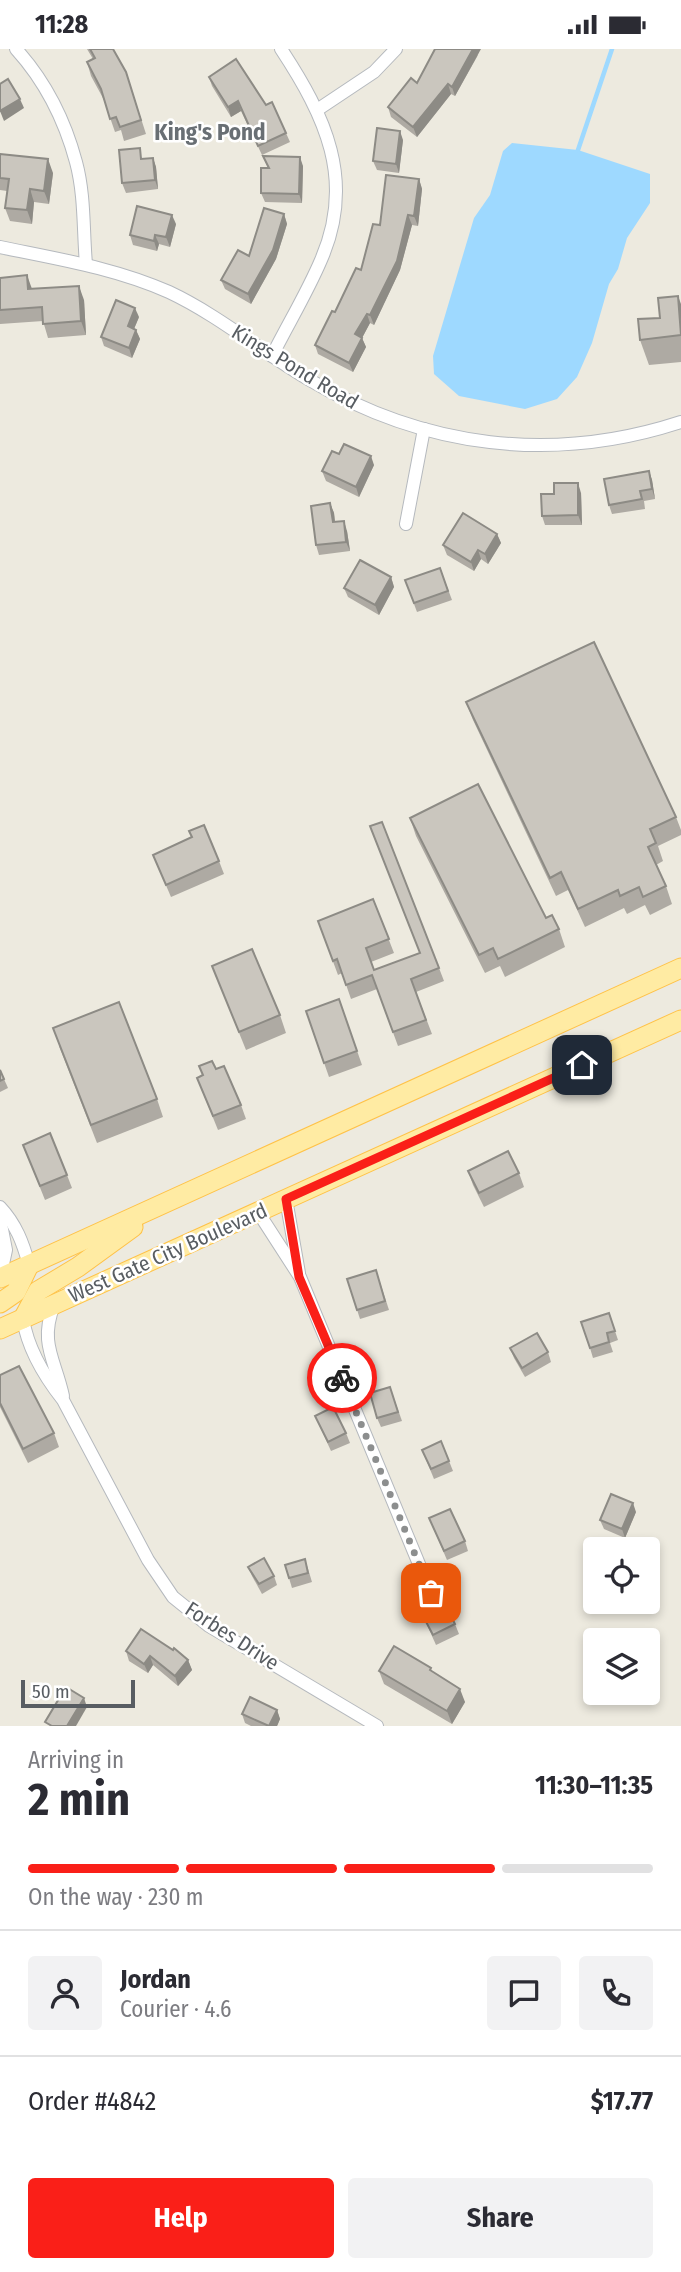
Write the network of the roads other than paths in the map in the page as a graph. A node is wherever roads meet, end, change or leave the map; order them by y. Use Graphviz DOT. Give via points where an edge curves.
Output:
graph roads {
  1 [pos="16,49"];
  2 [pos="281,49"];
  3 [pos="396,49"];
  4 [pos="317,110"];
  5 [pos="0,247"];
  6 [pos="86,264"];
  7 [pos="272,356"];
  8 [pos="681,422"];
  9 [pos="424,429"];
  10 [pos="406,524"];
  11 [pos="681,968"];
  12 [pos="681,1020"];
  13 [pos="286,1199"];
  14 [pos="168,1202"];
  15 [pos="0,1207"];
  16 [pos="258,1212"];
  17 [pos="0,1219"];
  18 [pos="29,1265"];
  19 [pos="299,1277"];
  20 [pos="0,1278"];
  21 [pos="0,1303"];
  22 [pos="54,1305"];
  23 [pos="23,1319"];
  24 [pos="0,1329"];
  25 [pos="63,1400"];
  26 [pos="431,1593"];
  27 [pos="377,1726"];
  1 -- 6 [label="street" via="50,95 76,162"];
  2 -- 4 [label="street"];
  3 -- 4 [label="street" via="374,72"];
  4 -- 7 [label="street" via="334,162 332,224 322,259"];
  5 -- 6 [label="street, Kings Pond Road"];
  6 -- 7 [label="street, Kings Pond Road" via="126,274 172,294"];
  7 -- 9 [label="street, Kings Pond Road" via="352,403"];
  8 -- 9 [label="street, Kings Pond Road" via="621,439 570,445 520,446"];
  9 -- 10 [label="street"];
  11 -- 14 [label="main road"];
  12 -- 13 [label="main road, West Gate City Boulevard"];
  13 -- 16 [label="main road, West Gate City Boulevard"];
  13 -- 19 [label="street"];
  14 -- 18 [label="main road"];
  14 -- 23 [label="main road" via="78,1267 45,1285"];
  15 -- 18 [label="street" via="12,1220"];
  16 -- 19 [label="street"];
  16 -- 22 [label="main road, West Gate City Boulevard"];
  17 -- 20 [label="street" via="6,1250"];
  18 -- 20 [label="main road"];
  18 -- 21 [label="main road" via="16,1291"];
  19 -- 26 [label="street"];
  22 -- 23 [label="main road, West Gate City Boulevard"];
  22 -- 25 [label="street, Forbes Drive" via="46,1335"];
  23 -- 24 [label="main road, West Gate City Boulevard"];
  23 -- 25 [label="street, Forbes Drive" via="26,1339"];
  25 -- 27 [label="street, Forbes Drive" via="148,1560 173,1597 209,1626"];
}
